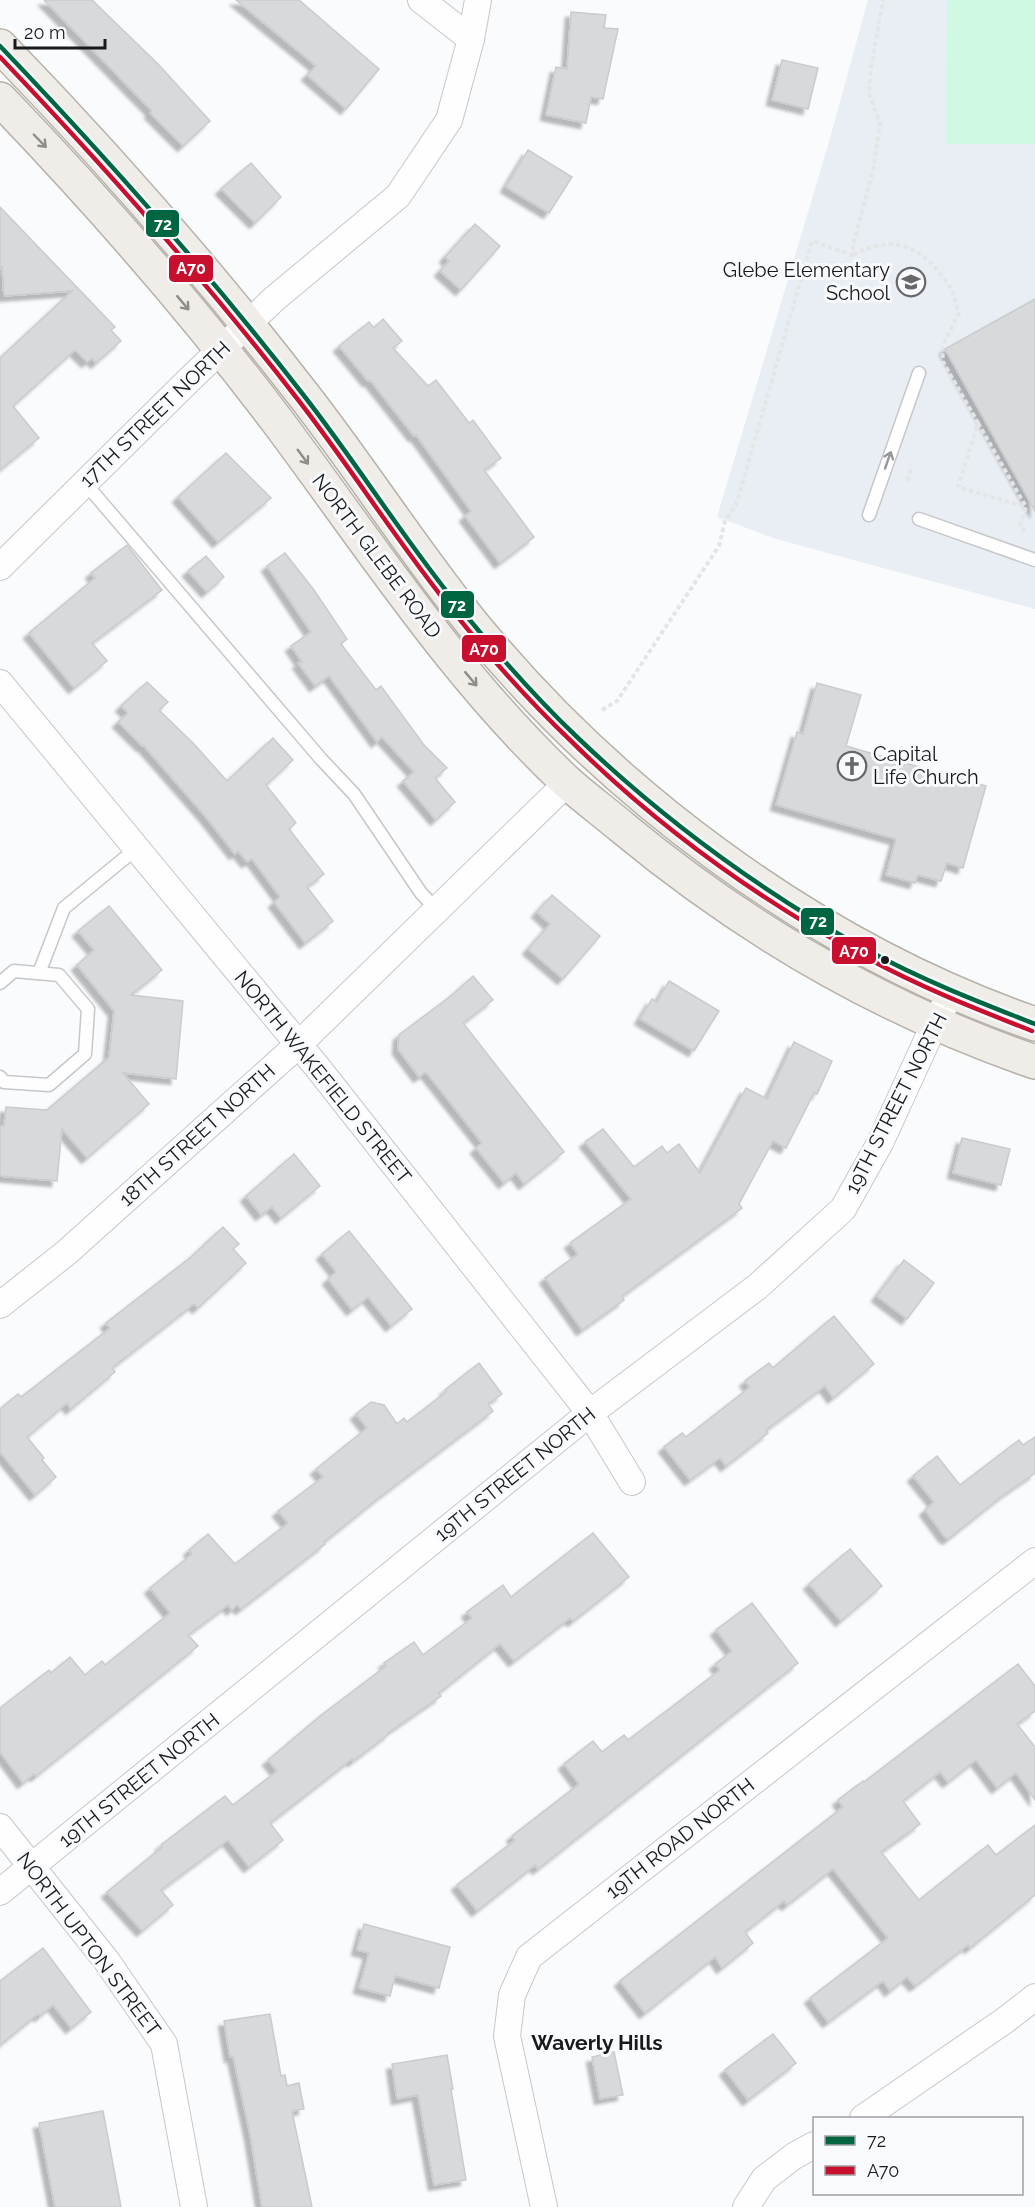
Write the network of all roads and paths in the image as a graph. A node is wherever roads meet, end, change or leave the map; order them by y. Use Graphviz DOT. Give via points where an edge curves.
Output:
graph roads {
  1 [pos="421,0"];
  2 [pos="478,0"];
  3 [pos="884,0"];
  4 [pos="471,39"];
  5 [pos="0,46"];
  6 [pos="0,99"];
  7 [pos="852,255"];
  8 [pos="247,325"];
  9 [pos="221,349"];
  10 [pos="919,373"];
  11 [pos="978,423"];
  12 [pos="85,483"];
  13 [pos="1026,507"];
  14 [pos="869,515"];
  15 [pos="919,519"];
  16 [pos="1035,535"];
  17 [pos="1035,560"];
  18 [pos="0,567"];
  19 [pos="0,683"];
  20 [pos="602,710"];
  21 [pos="568,782"];
  22 [pos="137,848"];
  23 [pos="436,909"];
  24 [pos="39,973"];
  25 [pos="0,983"];
  26 [pos="952,992"];
  27 [pos="935,1023"];
  28 [pos="1035,1024"];
  29 [pos="299,1044"];
  30 [pos="1035,1062"];
  31 [pos="0,1077"];
  32 [pos="0,1305"];
  33 [pos="590,1413"];
  34 [pos="632,1482"];
  35 [pos="1035,1561"];
  36 [pos="0,1827"];
  37 [pos="32,1867"];
  38 [pos="0,1892"];
  39 [pos="1035,1997"];
  40 [pos="864,2117"];
  41 [pos="813,2146"];
  42 [pos="194,2207"];
  43 [pos="544,2207"];
  44 [pos="746,2207"];
  1 -- 4 [label="street"];
  2 -- 4 [label="street, 17TH STREET NORTH"];
  3 -- 7 [label="path" via="869,94 880,123 873,171"];
  4 -- 8 [label="street, 17TH STREET NORTH" via="449,120 398,196"];
  5 -- 8 [label="main road, NORTH GLEBE ROAD" via="158,218"];
  6 -- 9 [label="main road, NORTH GLEBE ROAD, one-way" via="138,250"];
  7 -- 11 [label="path" via="870,246 893,243 914,249 950,285 959,313 942,347 944,362"];
  7 -- 20 [label="path" via="812,241 737,502 725,521 719,546 617,700"];
  8 -- 9 [label="street, 17TH STREET NORTH"];
  8 -- 26 [label="main road, NORTH GLEBE ROAD" via="306,398 456,603 593,755 695,839 777,897 862,947"];
  9 -- 12 [label="street, 17TH STREET NORTH"];
  9 -- 21 [label="main road, NORTH GLEBE ROAD, one-way" via="426,625 480,691"];
  14 -- 10 [label="lane, one-way"];
  11 -- 13 [label="path"];
  11 -- 13 [label="path" via="958,487"];
  12 -- 18 [label="street, 17TH STREET NORTH"];
  12 -- 23 [label="lane" via="354,794"];
  13 -- 16 [label="path" via="1020,526 1024,532"];
  15 -- 17 [label="lane"];
  19 -- 22 [label="street, NORTH WAKEFIELD STREET"];
  21 -- 23 [label="street, 18TH STREET NORTH"];
  21 -- 27 [label="main road, NORTH GLEBE ROAD" via="676,871 763,931 848,980"];
  22 -- 24 [label="lane" via="64,908"];
  22 -- 29 [label="street, NORTH WAKEFIELD STREET"];
  23 -- 29 [label="street, 18TH STREET NORTH"];
  24 -- 25 [label="lane" via="14,971"];
  24 -- 31 [label="lane" via="59,975 88,1009 85,1054 49,1085 4,1082"];
  26 -- 27 [label="street, 19TH STREET NORTH"];
  26 -- 28 [label="main road, NORTH GLEBE ROAD"];
  27 -- 30 [label="main road, NORTH GLEBE ROAD"];
  27 -- 33 [label="street, 19TH STREET NORTH" via="880,1143 843,1209 757,1287"];
  29 -- 32 [label="street, 18TH STREET NORTH" via="66,1253"];
  29 -- 33 [label="street, NORTH WAKEFIELD STREET"];
  33 -- 34 [label="street, NORTH WAKEFIELD STREET"];
  33 -- 37 [label="street, 19TH STREET NORTH"];
  35 -- 43 [label="street, 19TH ROAD NORTH" via="529,1956 512,1995 507,2036"];
  36 -- 37 [label="street, NORTH UPTON STREET"];
  37 -- 38 [label="street, 19TH STREET NORTH"];
  37 -- 42 [label="street, NORTH UPTON STREET" via="106,1960 164,2044"];
  39 -- 40 [label="street"];
  41 -- 44 [label="street" via="764,2179"];
}
